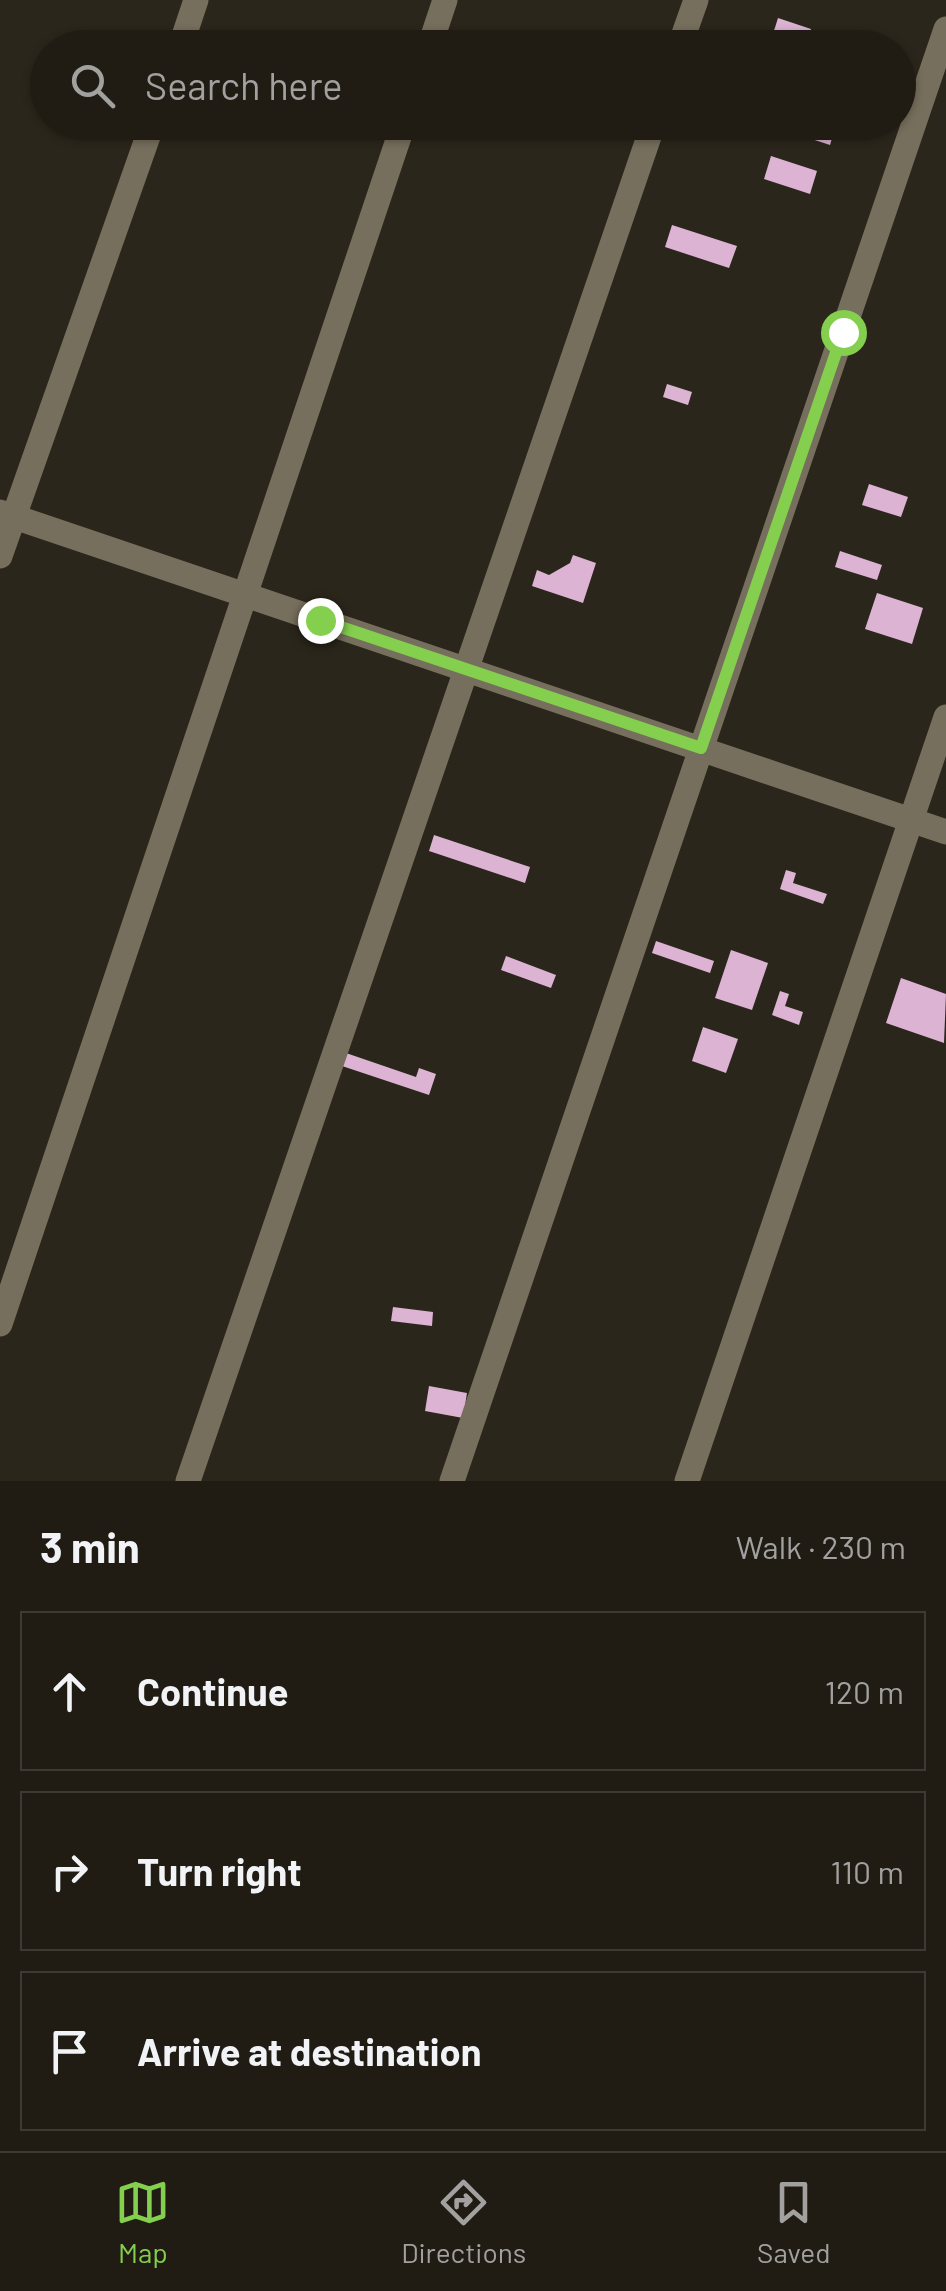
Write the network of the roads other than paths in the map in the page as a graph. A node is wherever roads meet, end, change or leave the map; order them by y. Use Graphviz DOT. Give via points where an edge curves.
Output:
graph roads {
  1 [pos="196,0"];
  2 [pos="445,0"];
  3 [pos="696,0"];
  4 [pos="946,29"];
  5 [pos="186,30"];
  6 [pos="435,30"];
  7 [pos="686,30"];
  8 [pos="916,117"];
  9 [pos="146,140"];
  10 [pos="398,140"];
  11 [pos="648,140"];
  12 [pos="908,140"];
  13 [pos="7,515"];
  14 [pos="0,556"];
  15 [pos="246,595"];
  16 [pos="466,669"];
  17 [pos="946,717"];
  18 [pos="701,748"];
  19 [pos="911,820"];
  20 [pos="946,832"];
  21 [pos="0,1324"];
  22 [pos="188,1481"];
  23 [pos="452,1481"];
  24 [pos="688,1481"];
  1 -- 5 [label="street"];
  2 -- 6 [label="street"];
  3 -- 7 [label="street"];
  4 -- 8 [label="street"];
  9 -- 13 [label="street"];
  10 -- 15 [label="street"];
  11 -- 16 [label="street"];
  12 -- 18 [label="street"];
  13 -- 14 [label="street"];
  13 -- 15 [label="street"];
  15 -- 16 [label="street"];
  15 -- 21 [label="street"];
  16 -- 18 [label="street"];
  16 -- 22 [label="street"];
  17 -- 19 [label="street"];
  18 -- 19 [label="street"];
  18 -- 23 [label="street"];
  19 -- 20 [label="street"];
  19 -- 24 [label="street"];
}
